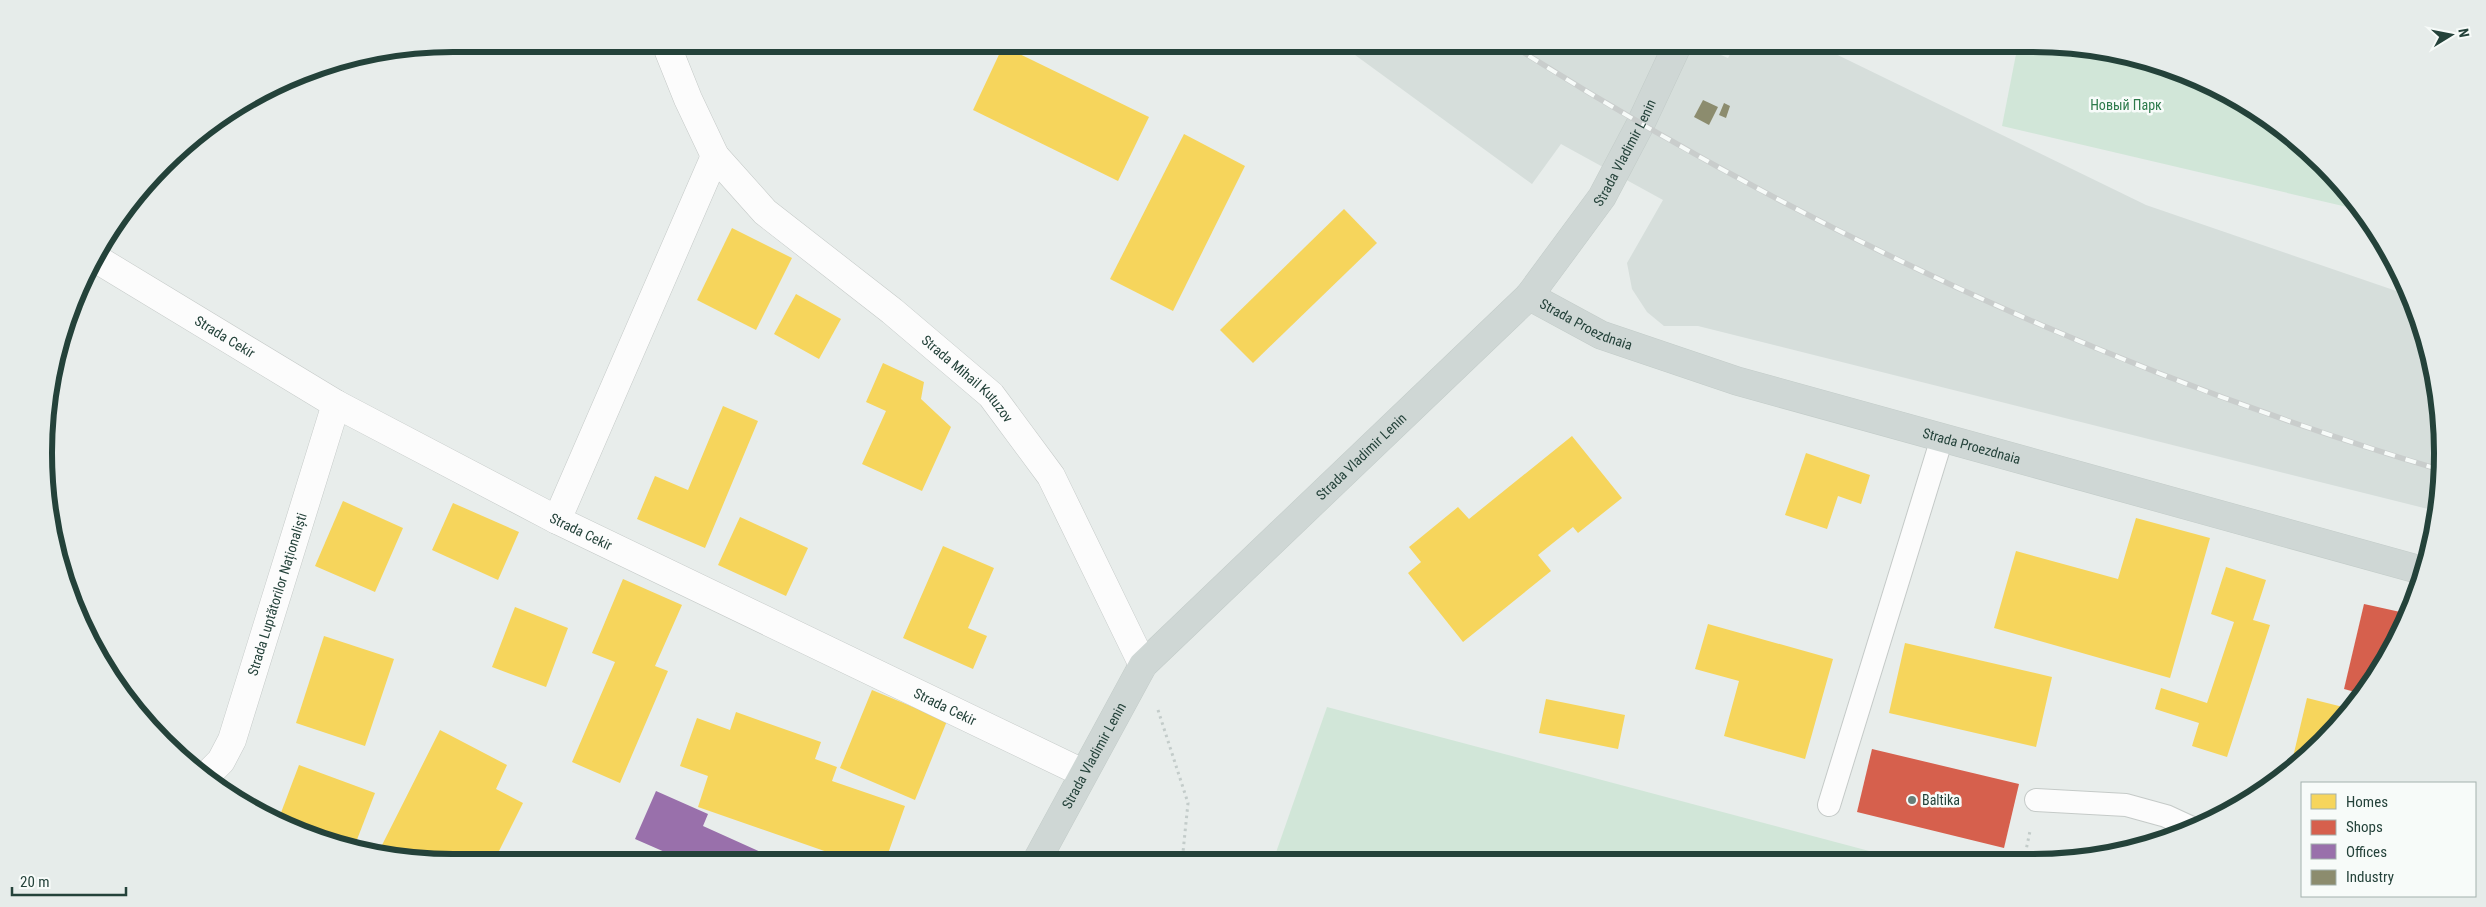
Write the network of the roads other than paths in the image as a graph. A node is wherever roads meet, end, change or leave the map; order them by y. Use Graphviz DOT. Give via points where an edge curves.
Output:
graph roads {
  1 [pos="669,52"];
  2 [pos="1674,52"];
  3 [pos="715,156"];
  4 [pos="101,262"];
  5 [pos="1530,296"];
  6 [pos="336,404"];
  7 [pos="1942,438"];
  8 [pos="557,520"];
  9 [pos="2416,568"];
  10 [pos="1143,665"];
  11 [pos="210,773"];
  12 [pos="1083,773"];
  13 [pos="2036,800"];
  14 [pos="1830,806"];
  15 [pos="2185,825"];
  16 [pos="1040,854"];
  1 -- 3 [label="street, Strada Mihail Kutuzov"];
  2 -- 5 [label="main road, Strada Vladimir Lenin" via="1602,198"];
  3 -- 8 [label="street"];
  3 -- 10 [label="street, Strada Mihail Kutuzov" via="765,212 892,311 991,394 1051,476"];
  4 -- 6 [label="street, Strada Cekir"];
  5 -- 7 [label="main road, Strada Proezdnaia" via="1610,338 1737,381"];
  5 -- 10 [label="main road, Strada Vladimir Lenin"];
  6 -- 8 [label="street, Strada Cekir"];
  6 -- 11 [label="street, Strada Luptătorilor Naționaliști" via="232,740 221,762"];
  7 -- 9 [label="main road, Strada Proezdnaia"];
  7 -- 14 [label="lane"];
  8 -- 12 [label="street, Strada Cekir"];
  10 -- 12 [label="main road, Strada Vladimir Lenin"];
  12 -- 16 [label="main road, Strada Vladimir Lenin"];
  13 -- 15 [label="lane" via="2126,805"];
}
